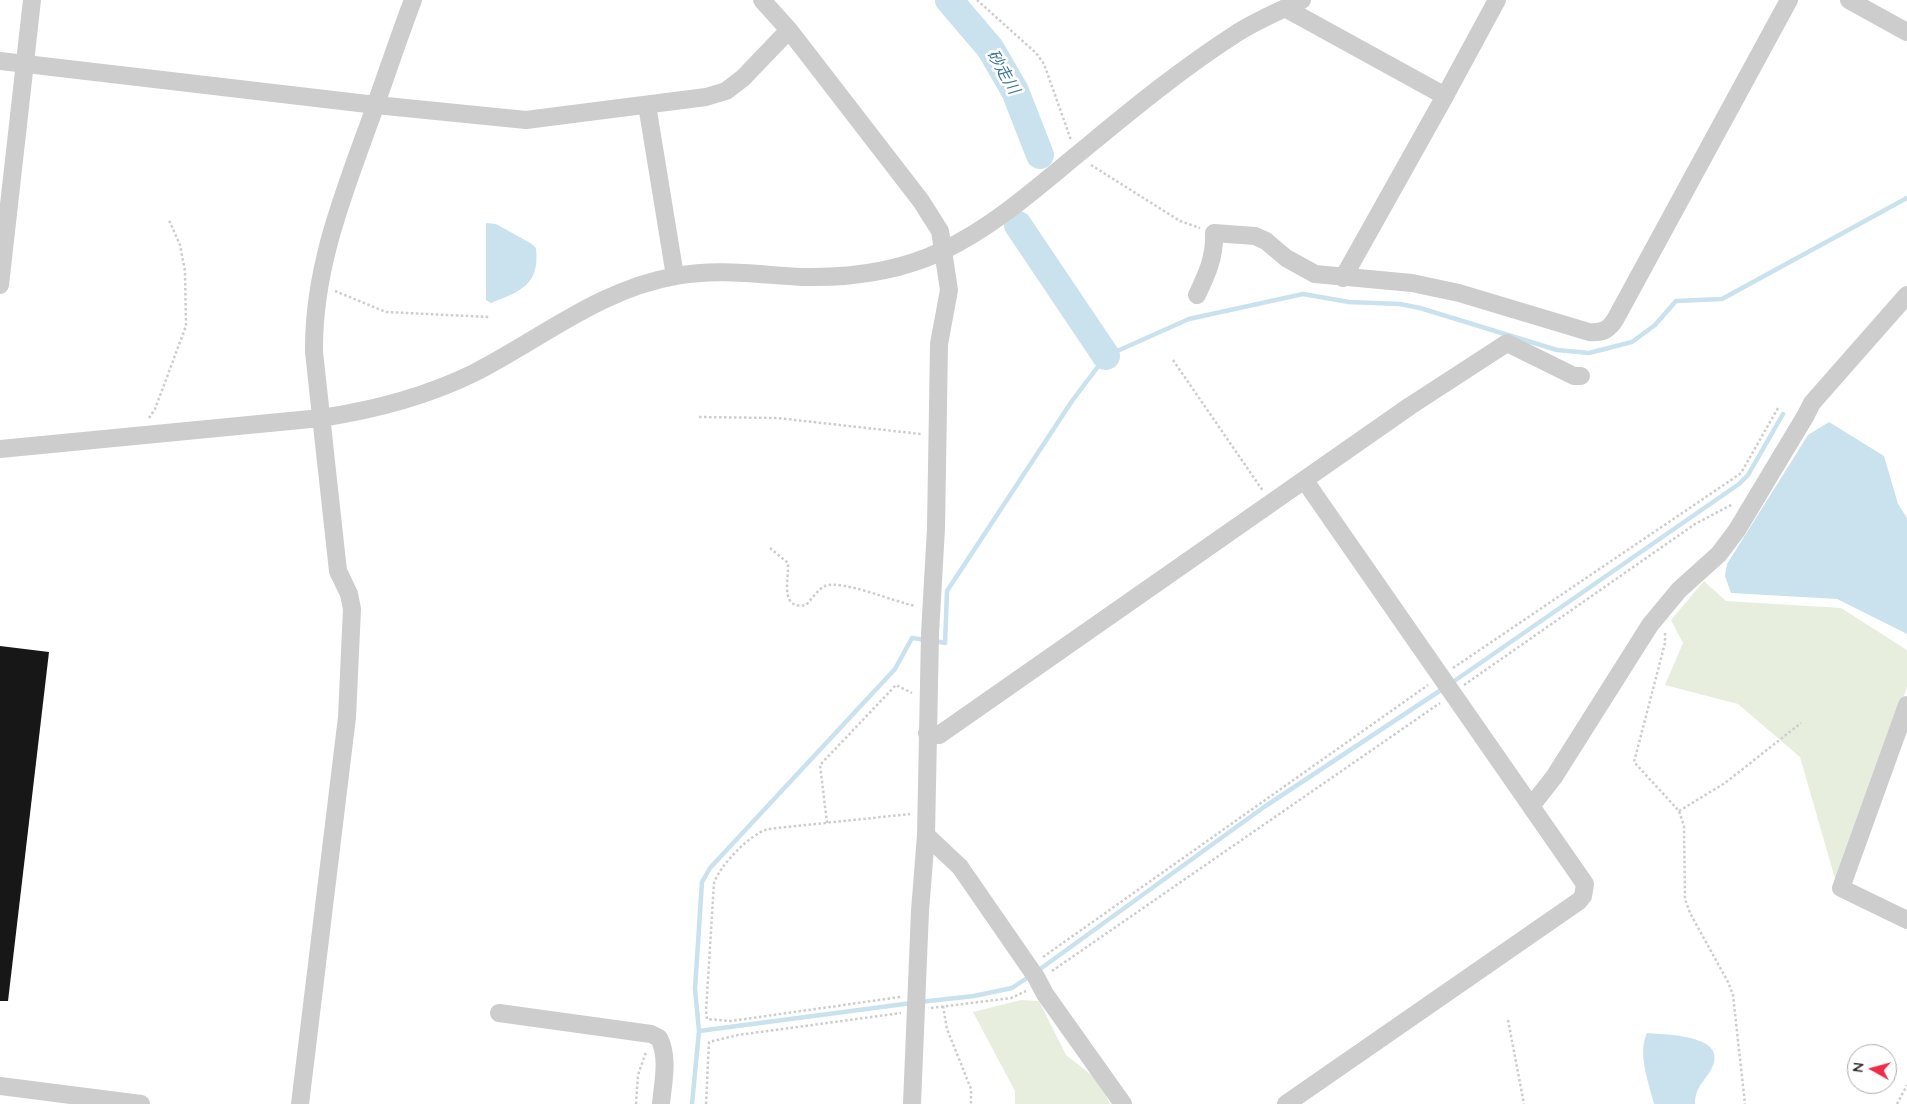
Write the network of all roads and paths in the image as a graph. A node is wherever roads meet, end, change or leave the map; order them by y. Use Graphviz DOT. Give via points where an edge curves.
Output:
graph roads {
  1 [pos="32,0"];
  2 [pos="413,0"];
  3 [pos="762,0"];
  4 [pos="1302,0"];
  5 [pos="1497,0"];
  6 [pos="1789,0"];
  7 [pos="1849,0"];
  8 [pos="1285,8"];
  9 [pos="790,30"];
  10 [pos="1907,32"];
  11 [pos="0,61"];
  12 [pos="25,64"];
  13 [pos="1445,96"];
  14 [pos="376,105"];
  15 [pos="647,105"];
  16 [pos="169,220"];
  17 [pos="943,251"];
  18 [pos="675,276"];
  19 [pos="1343,278"];
  20 [pos="0,285"];
  21 [pos="318,288"];
  22 [pos="1197,295"];
  23 [pos="1907,295"];
  24 [pos="489,317"];
  25 [pos="1173,360"];
  26 [pos="1581,376"];
  27 [pos="1778,408"];
  28 [pos="699,417"];
  29 [pos="321,418"];
  30 [pos="149,434"];
  31 [pos="936,436"];
  32 [pos="0,449"];
  33 [pos="1305,481"];
  34 [pos="1757,497"];
  35 [pos="1272,504"];
  36 [pos="770,548"];
  37 [pos="931,610"];
  38 [pos="1658,619"];
  39 [pos="1446,683"];
  40 [pos="912,693"];
  41 [pos="1907,705"];
  42 [pos="1801,723"];
  43 [pos="927,733"];
  44 [pos="1532,805"];
  45 [pos="1679,811"];
  46 [pos="926,815"];
  47 [pos="828,823"];
  48 [pos="926,835"];
  49 [pos="1907,920"];
  50 [pos="1033,974"];
  51 [pos="916,1004"];
  52 [pos="943,1006"];
  53 [pos="499,1014"];
  54 [pos="1508,1020"];
  55 [pos="651,1034"];
  56 [pos="0,1086"];
  57 [pos="1906,1087"];
  58 [pos="141,1104"];
  59 [pos="300,1104"];
  60 [pos="636,1104"];
  61 [pos="661,1104"];
  62 [pos="706,1104"];
  63 [pos="912,1104"];
  64 [pos="971,1104"];
  65 [pos="1123,1104"];
  66 [pos="1286,1104"];
  67 [pos="1524,1104"];
  68 [pos="1745,1104"];
  69 [pos="1897,1104"];
  1 -- 12 [label="street"];
  2 -- 14 [label="street"];
  3 -- 9 [label="street"];
  4 -- 8 [label="street"];
  5 -- 13 [label="street"];
  6 -- 19 [label="street" via="1616,318 1606,330 1589,332 1459,293 1412,283"];
  7 -- 10 [label="street"];
  8 -- 13 [label="street"];
  8 -- 17 [label="street" via="1235,34 1157,89 1009,210"];
  9 -- 15 [label="street" via="726,91 706,98"];
  9 -- 17 [label="street" via="920,201 940,231"];
  11 -- 12 [label="street"];
  12 -- 14 [label="street"];
  12 -- 20 [label="street"];
  13 -- 19 [label="street"];
  14 -- 15 [label="street" via="526,120"];
  14 -- 21 [label="street" via="332,225"];
  15 -- 18 [label="street"];
  16 -- 30 [label="path" via="180,244 185,271 186,326 155,409 147,421"];
  17 -- 18 [label="street" via="889,268 839,276 802,277 732,271"];
  17 -- 31 [label="street" via="949,290 939,344"];
  18 -- 29 [label="street" via="601,301 474,373 424,395 365,411"];
  19 -- 22 [label="street" via="1315,274 1255,236 1214,233 1215,251"];
  21 -- 24 [label="path" via="328,288 386,312"];
  21 -- 29 [label="street" via="314,352"];
  23 -- 34 [label="street" via="1812,403"];
  25 -- 35 [label="path"];
  26 -- 33 [label="street" via="1574,376 1508,337"];
  27 -- 39 [label="path" via="1741,472 1734,478"];
  28 -- 31 [label="path" via="777,418"];
  29 -- 30 [label="street"];
  29 -- 59 [label="street" via="338,571 352,609 347,717"];
  30 -- 32 [label="street"];
  31 -- 37 [label="street" via="936,528"];
  33 -- 35 [label="street"];
  33 -- 39 [label="street"];
  34 -- 38 [label="street" via="1718,554 1679,590"];
  34 -- 39 [label="path" via="1728,506 1695,524"];
  35 -- 43 [label="street" via="939,735"];
  36 -- 37 [label="path" via="788,563 786,593 794,604 806,605 826,585 833,584 851,586"];
  37 -- 43 [label="street"];
  38 -- 44 [label="street" via="1641,639"];
  38 -- 45 [label="path" via="1663,626 1665,643 1634,762"];
  39 -- 44 [label="street"];
  39 -- 50 [label="path"];
  39 -- 50 [label="path" via="1443,701"];
  40 -- 47 [label="path" via="896,685 820,765"];
  41 -- 49 [label="street" via="1841,888"];
  42 -- 45 [label="path" via="1726,783"];
  43 -- 46 [label="street"];
  44 -- 66 [label="street" via="1585,884 1579,901"];
  45 -- 68 [label="path" via="1684,826 1685,899 1733,995"];
  46 -- 47 [label="path" via="899,814"];
  46 -- 48 [label="street"];
  47 -- 51 [label="path" via="758,832 716,876 707,1019 731,1021 898,997"];
  48 -- 50 [label="street" via="960,867"];
  48 -- 51 [label="street"];
  50 -- 52 [label="path" via="1021,995"];
  50 -- 65 [label="street"];
  51 -- 52 [label="path"];
  51 -- 62 [label="path" via="710,1042"];
  51 -- 63 [label="street"];
  52 -- 64 [label="path" via="950,1038 971,1089"];
  53 -- 55 [label="street"];
  54 -- 67 [label="path"];
  55 -- 60 [label="path" via="638,1075"];
  55 -- 61 [label="street" via="660,1038 664,1048"];
  56 -- 58 [label="street"];
  57 -- 69 [label="path"];
}
